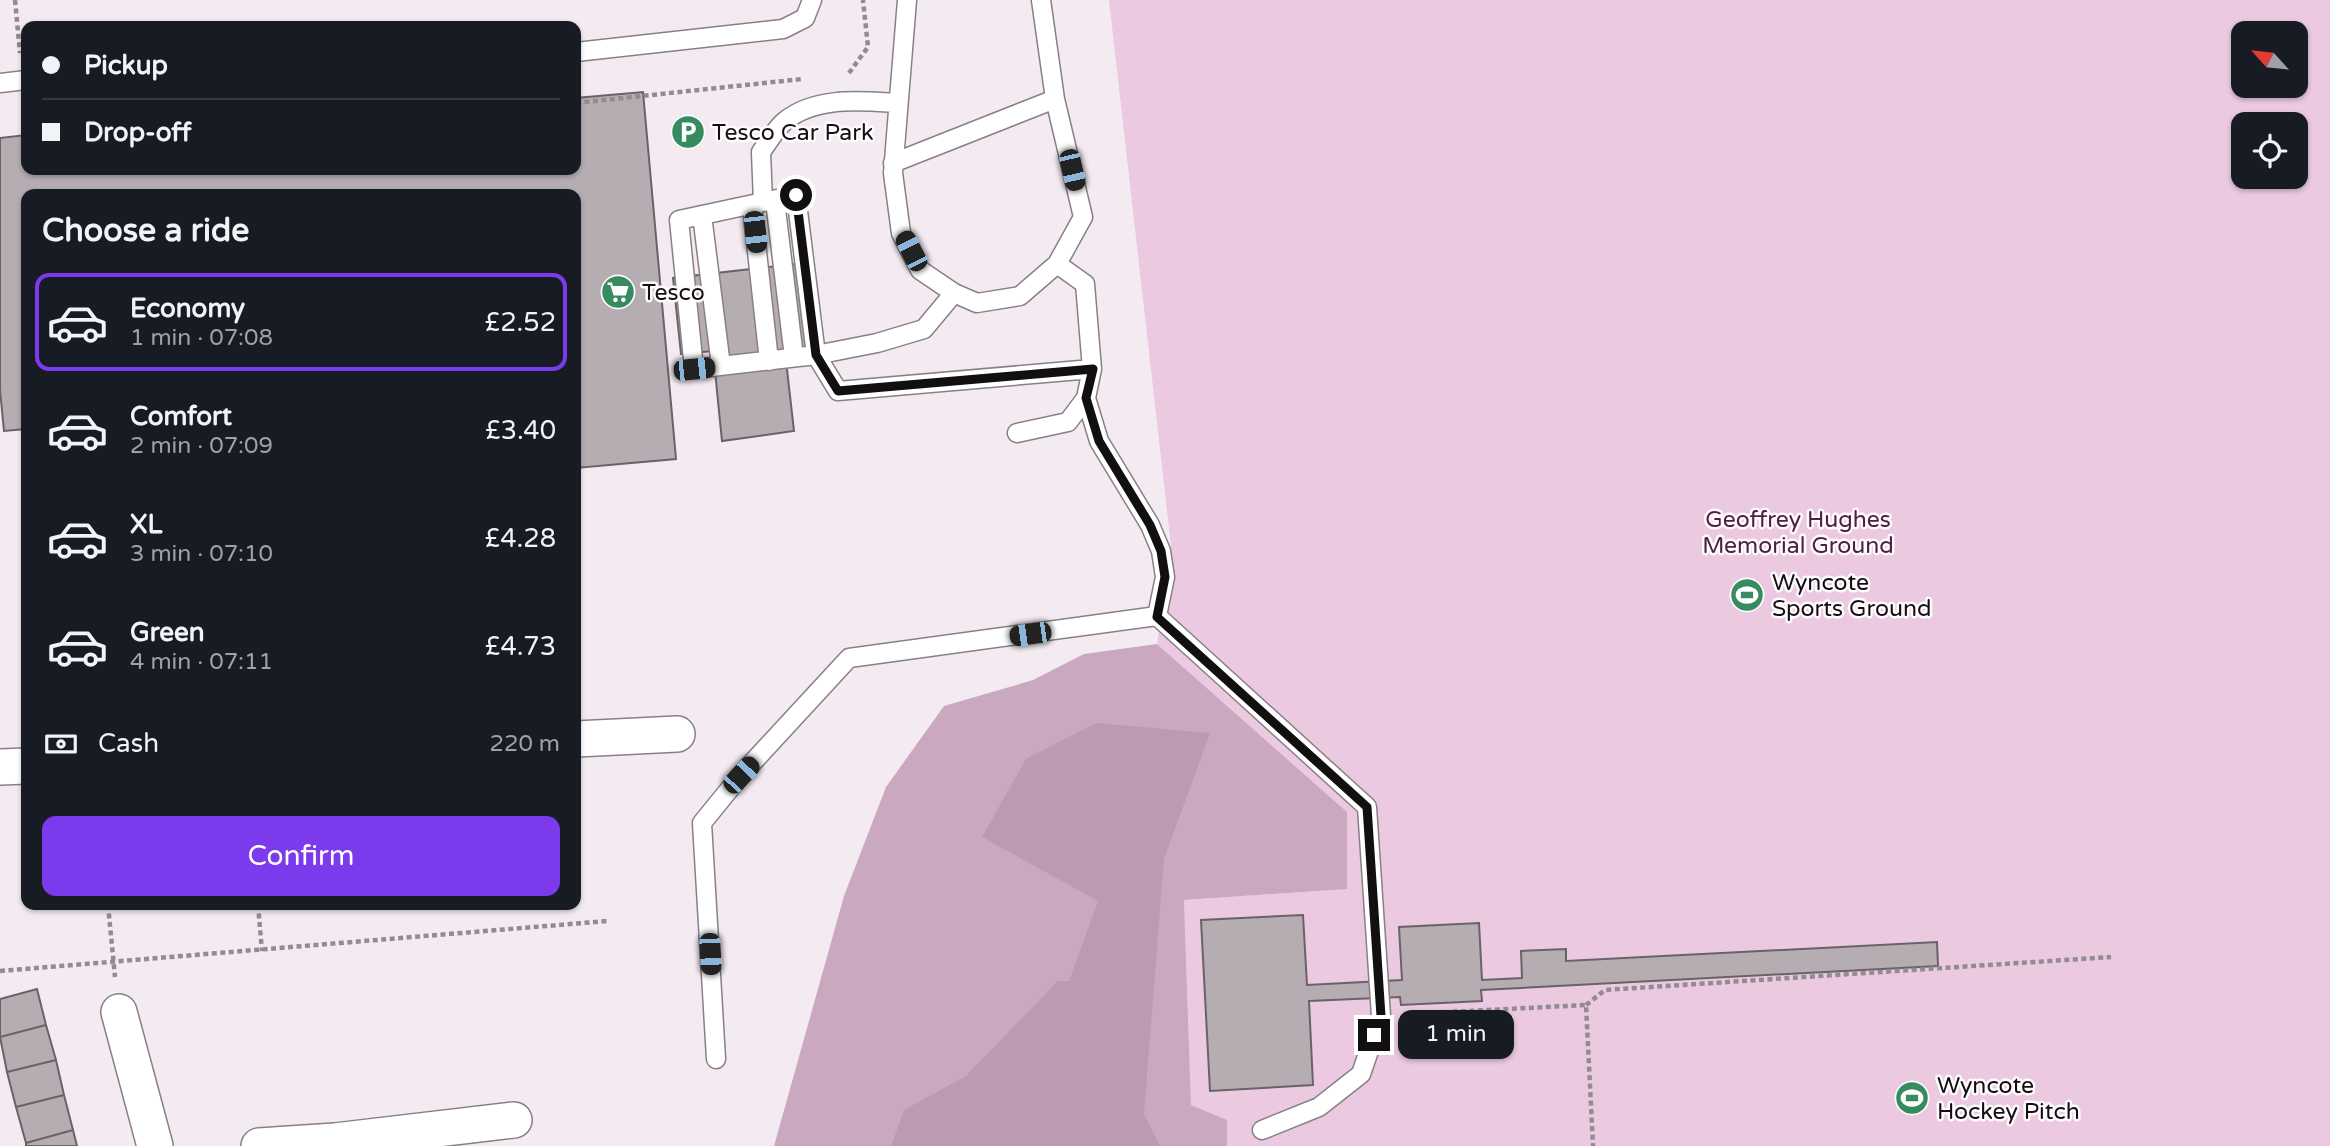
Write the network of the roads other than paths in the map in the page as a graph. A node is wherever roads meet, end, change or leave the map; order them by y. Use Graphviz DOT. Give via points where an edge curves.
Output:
graph roads {
  1 [pos="812,0"];
  2 [pos="907,0"];
  3 [pos="1041,0"];
  4 [pos="581,51"];
  5 [pos="21,81"];
  6 [pos="0,83"];
  7 [pos="1055,99"];
  8 [pos="898,103"];
  9 [pos="893,163"];
  10 [pos="764,203"];
  11 [pos="702,215"];
  12 [pos="1057,264"];
  13 [pos="954,293"];
  14 [pos="816,355"];
  15 [pos="794,357"];
  16 [pos="769,361"];
  17 [pos="721,366"];
  18 [pos="1093,369"];
  19 [pos="1086,398"];
  20 [pos="1017,433"];
  21 [pos="1157,617"];
  22 [pos="677,734"];
  23 [pos="581,739"];
  24 [pos="21,766"];
  25 [pos="0,767"];
  26 [pos="119,1012"];
  27 [pos="716,1059"];
  28 [pos="514,1120"];
  29 [pos="1262,1130"];
  30 [pos="335,1144"];
  31 [pos="155,1146"];
  32 [pos="258,1146"];
  1 -- 4 [label="lane" via="805,18 783,29"];
  2 -- 8 [label="lane"];
  3 -- 7 [label="lane"];
  5 -- 6 [label="lane"];
  7 -- 9 [label="lane"];
  7 -- 12 [label="lane" via="1083,217"];
  8 -- 9 [label="lane"];
  8 -- 10 [label="lane" via="844,100 785,121 761,152"];
  9 -- 13 [label="lane" via="901,233 920,270"];
  10 -- 11 [label="lane"];
  10 -- 14 [label="lane" via="796,195"];
  10 -- 15 [label="lane"];
  10 -- 16 [label="lane"];
  11 -- 17 [label="lane"];
  11 -- 17 [label="lane" via="679,220 694,369"];
  12 -- 13 [label="lane" via="1020,296 976,303"];
  12 -- 18 [label="lane" via="1085,285"];
  13 -- 14 [label="lane" via="924,329"];
  14 -- 15 [label="lane"];
  14 -- 18 [label="lane" via="838,391"];
  15 -- 16 [label="lane"];
  16 -- 17 [label="lane"];
  18 -- 19 [label="lane"];
  19 -- 20 [label="lane" via="1068,422"];
  19 -- 21 [label="lane" via="1099,441 1161,551 1165,577"];
  21 -- 27 [label="lane" via="849,658 702,823"];
  21 -- 29 [label="lane" via="1367,807 1381,1016 1361,1074 1319,1107"];
  22 -- 23 [label="street"];
  24 -- 25 [label="street"];
  26 -- 31 [label="street"];
  28 -- 30 [label="street"];
  30 -- 32 [label="street"];
}
